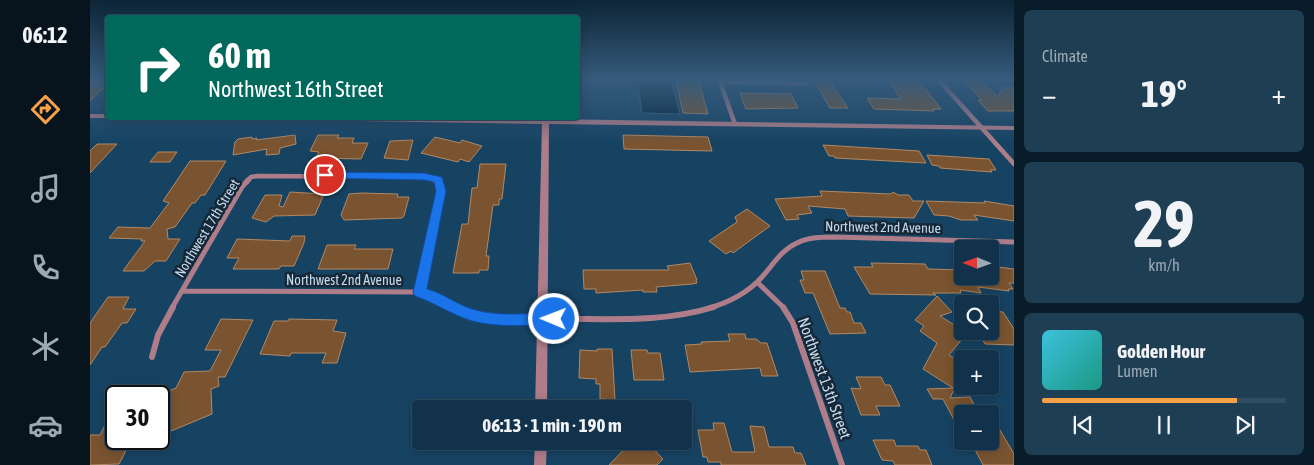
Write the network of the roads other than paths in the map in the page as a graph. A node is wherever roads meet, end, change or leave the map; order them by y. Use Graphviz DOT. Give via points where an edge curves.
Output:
graph roads {
  1 [pos="727,101"];
  2 [pos="957,101"];
  3 [pos="90,116"];
  4 [pos="105,116"];
  5 [pos="546,120"];
  6 [pos="735,124"];
  7 [pos="981,127"];
  8 [pos="1014,128"];
  9 [pos="1014,164"];
  10 [pos="1014,242"];
  11 [pos="757,282"];
  12 [pos="182,291"];
  13 [pos="420,292"];
  14 [pos="542,319"];
  15 [pos="152,357"];
  16 [pos="541,400"];
  17 [pos="540,450"];
  18 [pos="540,465"];
  19 [pos="842,465"];
  1 -- 6 [label="street"];
  2 -- 7 [label="street"];
  3 -- 4 [label="street"];
  5 -- 6 [label="street"];
  5 -- 14 [label="street"];
  6 -- 7 [label="street"];
  7 -- 8 [label="street"];
  7 -- 9 [label="street"];
  10 -- 11 [label="street, Northwest 2nd Avenue" via="818,237 791,246"];
  11 -- 14 [label="street, Northwest 2nd Avenue" via="716,306 676,317 656,320"];
  11 -- 19 [label="street, Northwest 13th Street" via="773,293 793,323"];
  12 -- 13 [label="street, Northwest 2nd Avenue"];
  12 -- 13 [label="street, Northwest 17th Street" via="242,187 251,177 265,174 424,177 438,180 441,191"];
  12 -- 15 [label="street, Northwest 17th Street" via="158,335"];
  13 -- 14 [label="street, Northwest 2nd Avenue" via="435,296 471,315 490,319"];
  14 -- 16 [label="street"];
  17 -- 18 [label="street"];
}
